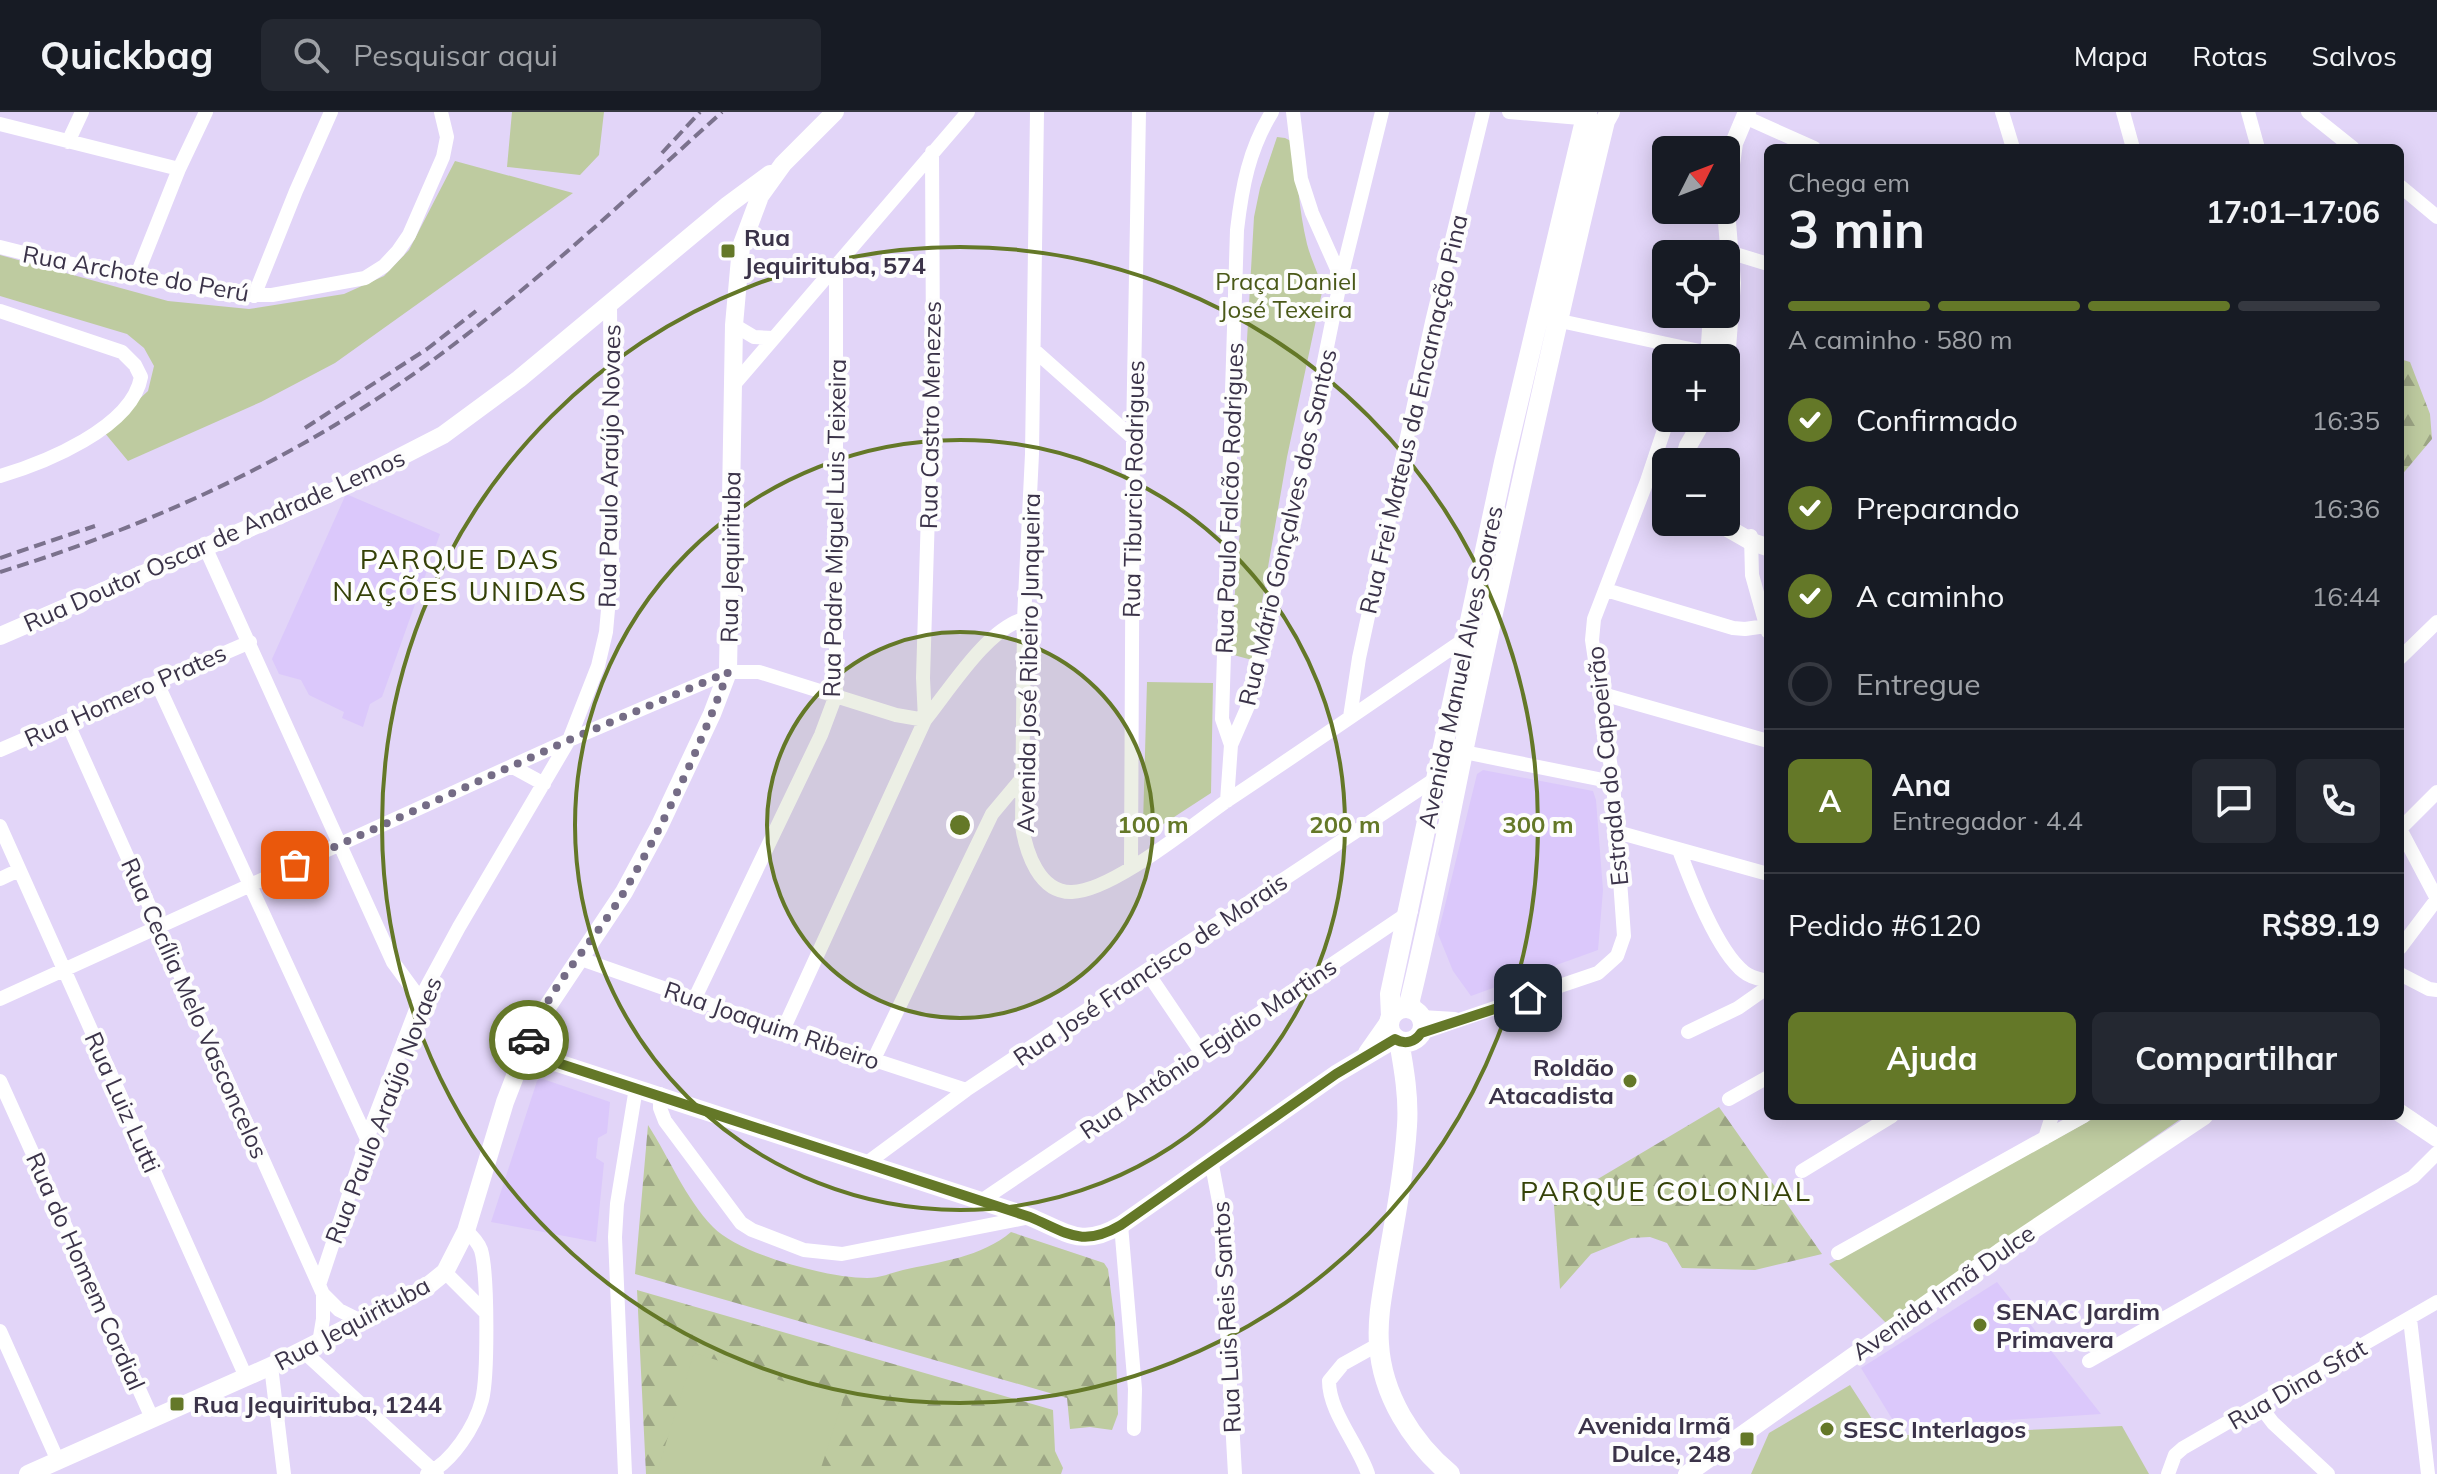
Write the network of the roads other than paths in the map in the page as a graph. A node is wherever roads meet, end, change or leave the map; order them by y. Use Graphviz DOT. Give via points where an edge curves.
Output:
graph roads {
  1 [pos="82,112"];
  2 [pos="206,112"];
  3 [pos="331,112"];
  4 [pos="441,112"];
  5 [pos="835,112"];
  6 [pos="968,112"];
  7 [pos="1037,112"];
  8 [pos="1139,112"];
  9 [pos="1272,112"];
  10 [pos="1293,112"];
  11 [pos="1382,112"];
  12 [pos="1483,112"];
  13 [pos="1509,112"];
  14 [pos="1519,112"];
  15 [pos="2002,112"];
  16 [pos="2123,112"];
  17 [pos="2248,112"];
  18 [pos="2308,112"];
  19 [pos="1746,114"];
  20 [pos="1597,116"];
  21 [pos="0,124"];
  22 [pos="1737,136"];
  23 [pos="68,142"];
  24 [pos="1806,144"];
  25 [pos="2012,144"];
  26 [pos="2132,144"];
  27 [pos="2257,144"];
  28 [pos="2348,144"];
  29 [pos="932,152"];
  30 [pos="783,164"];
  31 [pos="179,169"];
  32 [pos="2404,189"];
  33 [pos="728,205"];
  34 [pos="753,209"];
  35 [pos="2437,217"];
  36 [pos="0,247"];
  37 [pos="1740,256"];
  38 [pos="1764,263"];
  39 [pos="836,265"];
  40 [pos="136,277"];
  41 [pos="1341,278"];
  42 [pos="254,296"];
  43 [pos="610,304"];
  44 [pos="0,311"];
  45 [pos="1537,318"];
  46 [pos="1559,319"];
  47 [pos="734,325"];
  48 [pos="773,338"];
  49 [pos="1660,344"];
  50 [pos="1034,350"];
  51 [pos="732,387"];
  52 [pos="1663,432"];
  53 [pos="1133,438"];
  54 [pos="0,476"];
  55 [pos="1652,480"];
  56 [pos="1647,481"];
  57 [pos="1740,527"];
  58 [pos="1740,533"];
  59 [pos="1760,543"];
  60 [pos="206,549"];
  61 [pos="1606,590"];
  62 [pos="1764,618"];
  63 [pos="1024,619"];
  64 [pos="2437,622"];
  65 [pos="1764,629"];
  66 [pos="0,636"];
  67 [pos="1465,639"];
  68 [pos="250,642"];
  69 [pos="1486,644"];
  70 [pos="2404,654"];
  71 [pos="728,672"];
  72 [pos="923,678"];
  73 [pos="157,683"];
  74 [pos="950,688"];
  75 [pos="1599,693"];
  76 [pos="836,695"];
  77 [pos="1350,717"];
  78 [pos="925,720"];
  79 [pos="67,722"];
  80 [pos="569,740"];
  81 [pos="1764,740"];
  82 [pos="1231,745"];
  83 [pos="1442,748"];
  84 [pos="0,750"];
  85 [pos="1463,752"];
  86 [pos="513,767"];
  87 [pos="1023,777"];
  88 [pos="1435,779"];
  89 [pos="1613,782"];
  90 [pos="544,784"];
  91 [pos="2437,792"];
  92 [pos="1227,801"];
  93 [pos="2404,825"];
  94 [pos="0,826"];
  95 [pos="1617,832"];
  96 [pos="2404,837"];
  97 [pos="340,845"];
  98 [pos="1679,850"];
  99 [pos="1131,866"];
  100 [pos="19,870"];
  101 [pos="1764,873"];
  102 [pos="0,879"];
  103 [pos="250,886"];
  104 [pos="1436,897"];
  105 [pos="2437,899"];
  106 [pos="1407,913"];
  107 [pos="159,927"];
  108 [pos="2404,943"];
  109 [pos="578,958"];
  110 [pos="64,969"];
  111 [pos="1147,972"];
  112 [pos="2404,976"];
  113 [pos="1764,980"];
  114 [pos="1764,990"];
  115 [pos="2437,990"];
  116 [pos="0,999"];
  117 [pos="420,999"];
  118 [pos="694,1000"];
  119 [pos="1405,1027"];
  120 [pos="783,1030"];
  121 [pos="1688,1032"];
  122 [pos="524,1052"];
  123 [pos="1201,1052"];
  124 [pos="873,1061"];
  125 [pos="1764,1079"];
  126 [pos="0,1081"];
  127 [pos="636,1088"];
  128 [pos="966,1090"];
  129 [pos="660,1094"];
  130 [pos="1729,1099"];
  131 [pos="2404,1116"];
  132 [pos="1885,1120"];
  133 [pos="2051,1120"];
  134 [pos="2077,1120"];
  135 [pos="2197,1120"];
  136 [pos="2045,1138"];
  137 [pos="2437,1138"];
  138 [pos="367,1139"];
  139 [pos="2437,1153"];
  140 [pos="1211,1160"];
  141 [pos="867,1163"];
  142 [pos="1802,1171"];
  143 [pos="981,1201"];
  144 [pos="1030,1217"];
  145 [pos="1121,1225"];
  146 [pos="466,1231"];
  147 [pos="1838,1253"];
  148 [pos="445,1272"];
  149 [pos="321,1289"];
  150 [pos="2437,1302"];
  151 [pos="486,1313"];
  152 [pos="2410,1319"];
  153 [pos="361,1321"];
  154 [pos="0,1331"];
  155 [pos="1379,1344"];
  156 [pos="311,1347"];
  157 [pos="2089,1361"];
  158 [pos="271,1366"];
  159 [pos="246,1377"];
  160 [pos="2260,1406"];
  161 [pos="152,1418"];
  162 [pos="1134,1429"];
  163 [pos="58,1461"];
  164 [pos="433,1473"];
  165 [pos="28,1474"];
  166 [pos="284,1474"];
  167 [pos="625,1474"];
  168 [pos="1235,1474"];
  169 [pos="1368,1474"];
  170 [pos="1450,1474"];
  171 [pos="1687,1474"];
  172 [pos="2168,1474"];
  173 [pos="2328,1474"];
  174 [pos="2428,1474"];
  1 -- 23 [label="street"];
  2 -- 31 [label="street"];
  3 -- 42 [label="street"];
  4 -- 42 [label="street, Rua Archote do Perú" via="447,137 443,157 409,235 384,266 365,278"];
  5 -- 30 [label="street, Rua Jequirituba"];
  6 -- 29 [label="street"];
  7 -- 50 [label="street, Avenida José Ribeiro Junqueira"];
  8 -- 53 [label="street, Rua Tiburcio Rodrigues"];
  9 -- 82 [label="street, Rua Paulo Falcão Rodrigues" via="1248,159 1237,230 1222,719"];
  10 -- 41 [label="street" via="1301,179"];
  11 -- 41 [label="street, Rua Mário Gonçalves dos Santos"];
  12 -- 77 [label="street, Rua Frei Mateus da Encarnação Pina" via="1432,322"];
  13 -- 14 [label="street"];
  14 -- 20 [label="street"];
  15 -- 25 [label="street"];
  16 -- 26 [label="street"];
  17 -- 27 [label="street"];
  18 -- 28 [label="street"];
  19 -- 22 [label="street"];
  19 -- 24 [label="street"];
  20 -- 45 [label="main road, Avenida Manuel Alves Soares"];
  20 -- 46 [label="main road, Avenida Manuel Alves Soares"];
  21 -- 23 [label="street"];
  23 -- 31 [label="street"];
  29 -- 39 [label="street"];
  29 -- 72 [label="street, Rua Castro Menezes" via="933,348"];
  30 -- 33 [label="street, Rua Doutor Oscar de Andrade Lemos"];
  30 -- 34 [label="street, Rua Jequirituba"];
  31 -- 40 [label="street"];
  32 -- 35 [label="street"];
  33 -- 34 [label="street"];
  33 -- 43 [label="street, Rua Doutor Oscar de Andrade Lemos"];
  34 -- 47 [label="street, Rua Jequirituba" via="741,247"];
  36 -- 40 [label="street, Rua Archote do Perú"];
  37 -- 38 [label="street"];
  39 -- 48 [label="street"];
  39 -- 76 [label="street, Rua Padre Miguel Luis Teixeira"];
  40 -- 42 [label="street, Rua Archote do Perú"];
  41 -- 82 [label="street, Rua Mário Gonçalves dos Santos" via="1248,706"];
  43 -- 60 [label="street, Rua Doutor Oscar de Andrade Lemos" via="443,435"];
  43 -- 80 [label="street, Rua Paulo Araújo Novaes" via="609,605 598,666"];
  44 -- 54 [label="street" via="122,352 141,377 119,412 87,440"];
  45 -- 46 [label="street"];
  45 -- 67 [label="main road, Avenida Manuel Alves Soares"];
  46 -- 49 [label="street"];
  46 -- 69 [label="main road, Avenida Manuel Alves Soares"];
  47 -- 48 [label="street" via="754,337"];
  47 -- 51 [label="street, Rua Jequirituba"];
  48 -- 51 [label="street"];
  50 -- 53 [label="street"];
  50 -- 63 [label="street, Avenida José Ribeiro Junqueira"];
  51 -- 71 [label="street, Rua Jequirituba"];
  52 -- 56 [label="street, Estrada do Capoeirão"];
  53 -- 99 [label="street, Rua Tiburcio Rodrigues"];
  55 -- 56 [label="street"];
  56 -- 61 [label="street, Estrada do Capoeirão"];
  57 -- 59 [label="street"];
  58 -- 59 [label="street"];
  59 -- 62 [label="street" via="1752,575"];
  60 -- 66 [label="street, Rua Doutor Oscar de Andrade Lemos"];
  60 -- 68 [label="street"];
  61 -- 65 [label="street" via="1733,628"];
  61 -- 75 [label="street, Estrada do Capoeirão" via="1592,640"];
  63 -- 74 [label="street" via="999,630"];
  63 -- 87 [label="street, Avenida José Ribeiro Junqueira"];
  64 -- 70 [label="street"];
  67 -- 69 [label="street"];
  67 -- 77 [label="street, Avenida José Ribeiro Junqueira"];
  67 -- 83 [label="main road, Avenida Manuel Alves Soares"];
  68 -- 73 [label="street, Rua Homero Prates"];
  68 -- 97 [label="street"];
  69 -- 85 [label="main road, Avenida Manuel Alves Soares"];
  71 -- 76 [label="street" via="759,672"];
  71 -- 80 [label="street"];
  71 -- 109 [label="street, Rua Jequirituba" via="659,827 624,892"];
  72 -- 74 [label="street"];
  72 -- 78 [label="street, Rua Castro Menezes"];
  73 -- 79 [label="street, Rua Homero Prates"];
  73 -- 103 [label="street"];
  74 -- 78 [label="street"];
  75 -- 81 [label="street"];
  75 -- 89 [label="street, Estrada do Capoeirão"];
  76 -- 78 [label="street"];
  76 -- 118 [label="street, Rua Padre Miguel Luis Teixeira"];
  77 -- 92 [label="street, Avenida José Ribeiro Junqueira"];
  78 -- 120 [label="street"];
  79 -- 84 [label="street, Rua Homero Prates"];
  79 -- 107 [label="street, Rua Cecília Melo Vasconcelos"];
  80 -- 86 [label="street"];
  80 -- 90 [label="street, Rua Paulo Araújo Novaes"];
  82 -- 92 [label="street, Rua Mário Gonçalves dos Santos"];
  83 -- 85 [label="street"];
  83 -- 88 [label="main road, Avenida Manuel Alves Soares"];
  85 -- 89 [label="street"];
  85 -- 104 [label="main road, Avenida Manuel Alves Soares"];
  86 -- 90 [label="street"];
  86 -- 97 [label="street"];
  87 -- 99 [label="street, Avenida José Ribeiro Junqueira" via="1024,839 1033,866 1051,885 1069,892 1087,890"];
  87 -- 124 [label="street" via="992,814"];
  88 -- 106 [label="main road, Avenida Manuel Alves Soares"];
  88 -- 111 [label="street, Rua José Francisco de Morais"];
  89 -- 95 [label="street, Estrada do Capoeirão"];
  90 -- 117 [label="street, Rua Paulo Araújo Novaes"];
  91 -- 93 [label="street"];
  92 -- 99 [label="street, Avenida José Ribeiro Junqueira"];
  94 -- 100 [label="street, Rua Luiz Lutti"];
  95 -- 98 [label="street"];
  95 -- 119 [label="street, Estrada do Capoeirão" via="1624,936 1611,964 1557,988 1460,1019"];
  96 -- 105 [label="street"];
  97 -- 103 [label="street"];
  97 -- 117 [label="street" via="393,962"];
  98 -- 101 [label="street"];
  98 -- 113 [label="street" via="1693,890 1726,950 1745,973"];
  100 -- 102 [label="street"];
  100 -- 110 [label="street, Rua Luiz Lutti"];
  103 -- 107 [label="street"];
  103 -- 138 [label="street"];
  104 -- 106 [label="street, Rua Antônio Egidio Martins"];
  104 -- 119 [label="main road, Avenida Manuel Alves Soares"];
  105 -- 108 [label="street"];
  106 -- 119 [label="main road, Avenida Manuel Alves Soares" via="1390,994"];
  106 -- 123 [label="street, Rua Antônio Egidio Martins"];
  107 -- 110 [label="street"];
  107 -- 149 [label="street, Rua Cecília Melo Vasconcelos"];
  109 -- 118 [label="street, Rua Joaquim Ribeiro"];
  109 -- 122 [label="street, Rua Jequirituba"];
  110 -- 116 [label="street"];
  110 -- 159 [label="street, Rua Luiz Lutti"];
  111 -- 123 [label="street"];
  111 -- 128 [label="street, Rua José Francisco de Morais"];
  112 -- 115 [label="street"];
  114 -- 121 [label="street"];
  117 -- 138 [label="street, Rua Paulo Araújo Novaes"];
  118 -- 120 [label="street, Rua Joaquim Ribeiro"];
  119 -- 140 [label="street"];
  119 -- 155 [label="main road, Avenida Manuel Alves Soares" via="1407,1125"];
  120 -- 124 [label="street, Rua Joaquim Ribeiro"];
  122 -- 127 [label="street"];
  122 -- 146 [label="street, Rua Jequirituba"];
  123 -- 143 [label="street, Rua Antônio Egidio Martins"];
  124 -- 128 [label="street, Rua Joaquim Ribeiro"];
  125 -- 130 [label="street"];
  126 -- 161 [label="street, Rua do Homem Cordial"];
  127 -- 129 [label="street"];
  127 -- 167 [label="street" via="615,1237"];
  128 -- 141 [label="street, Rua José Francisco de Morais"];
  129 -- 141 [label="street"];
  129 -- 144 [label="street" via="665,1121 732,1213 752,1230 804,1250 842,1254"];
  131 -- 137 [label="street"];
  132 -- 142 [label="street"];
  133 -- 136 [label="street"];
  134 -- 136 [label="street"];
  135 -- 171 [label="street, Avenida Irmã Dulce" via="2000,1252"];
  136 -- 147 [label="street"];
  138 -- 149 [label="street, Rua Paulo Araújo Novaes"];
  139 -- 157 [label="street" via="2413,1177"];
  140 -- 145 [label="street"];
  140 -- 168 [label="street, Rua Luis Reis Santos" via="1220,1207"];
  141 -- 143 [label="street"];
  143 -- 144 [label="street"];
  144 -- 145 [label="street" via="1076,1237 1101,1237"];
  145 -- 162 [label="street"];
  146 -- 148 [label="street, Rua Jequirituba"];
  146 -- 151 [label="street" via="480,1247"];
  148 -- 151 [label="street"];
  148 -- 153 [label="street, Rua Jequirituba" via="424,1289"];
  149 -- 153 [label="street, Rua Cecília Melo Vasconcelos" via="339,1310"];
  149 -- 156 [label="street, Rua Cecília Melo Vasconcelos" via="323,1319"];
  150 -- 152 [label="street, Rua Dina Sfat"];
  151 -- 164 [label="street" via="483,1398 473,1425"];
  152 -- 160 [label="street, Rua Dina Sfat"];
  152 -- 174 [label="street"];
  153 -- 156 [label="street, Rua Jequirituba"];
  154 -- 163 [label="street"];
  155 -- 169 [label="street" via="1343,1364 1329,1381 1332,1402"];
  155 -- 170 [label="main road, Avenida Manuel Alves Soares" via="1397,1408 1410,1431"];
  156 -- 158 [label="street, Rua Jequirituba"];
  156 -- 164 [label="street"];
  158 -- 159 [label="street, Rua Jequirituba"];
  158 -- 166 [label="street"];
  159 -- 161 [label="street, Rua Jequirituba"];
  160 -- 172 [label="street, Rua Dina Sfat" via="2183,1448"];
  160 -- 173 [label="street"];
  161 -- 163 [label="street, Rua Jequirituba"];
  163 -- 165 [label="street, Rua Jequirituba"];
}
